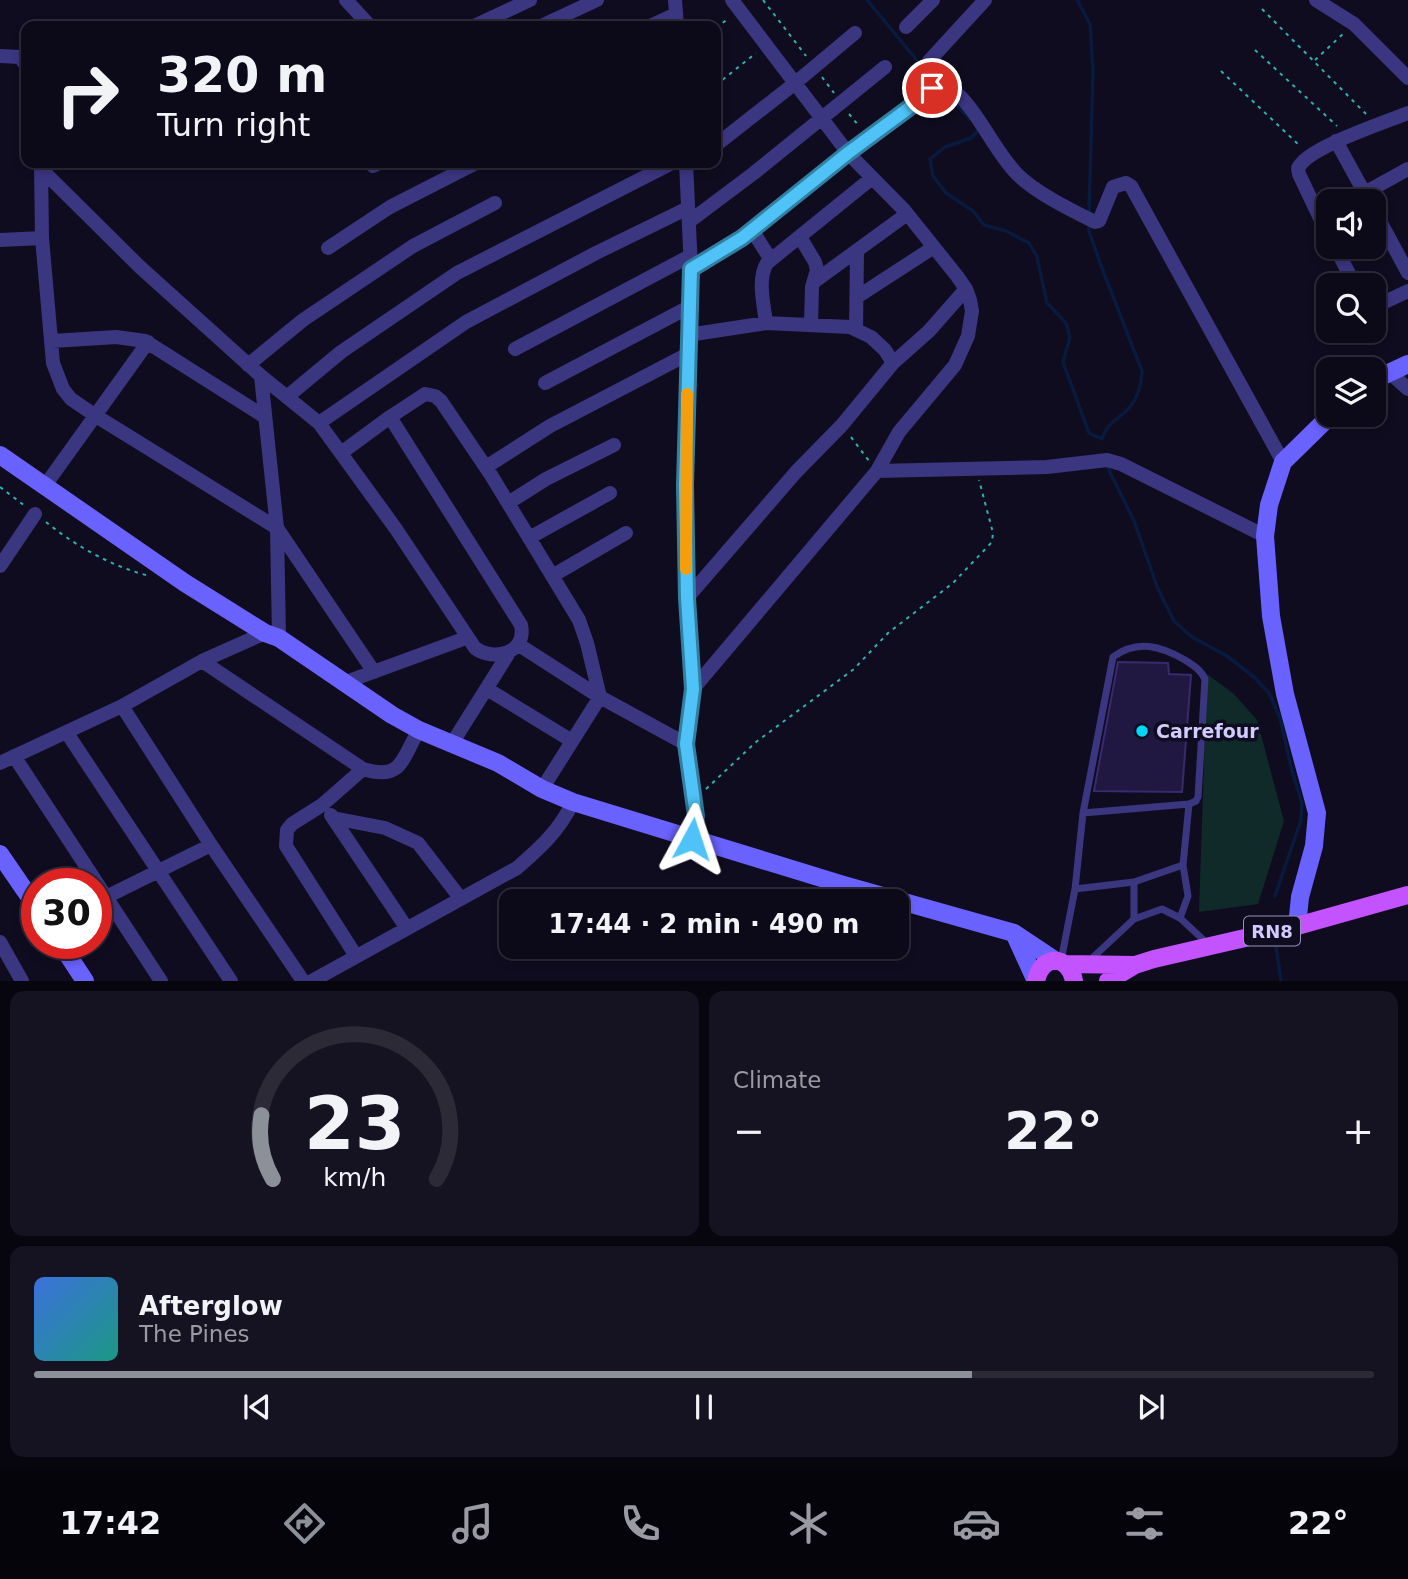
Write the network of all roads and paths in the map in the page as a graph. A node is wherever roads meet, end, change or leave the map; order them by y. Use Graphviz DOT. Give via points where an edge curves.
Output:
graph roads {
  1 [pos="346,0"];
  2 [pos="597,0"];
  3 [pos="933,0"];
  4 [pos="985,0"];
  5 [pos="1316,0"];
  6 [pos="522,2"];
  7 [pos="736,5"];
  8 [pos="676,8"];
  9 [pos="1262,9"];
  10 [pos="365,21"];
  11 [pos="484,21"];
  12 [pos="552,21"];
  13 [pos="657,21"];
  14 [pos="721,22"];
  15 [pos="1354,24"];
  16 [pos="906,27"];
  17 [pos="855,33"];
  18 [pos="766,46"];
  19 [pos="1255,50"];
  20 [pos="0,56"];
  21 [pos="21,58"];
  22 [pos="929,61"];
  23 [pos="1314,61"];
  24 [pos="885,67"];
  25 [pos="1221,71"];
  26 [pos="1408,78"];
  27 [pos="721,81"];
  28 [pos="794,84"];
  29 [pos="1408,113"];
  30 [pos="820,119"];
  31 [pos="1377,125"];
  32 [pos="1342,139"];
  33 [pos="721,141"];
  34 [pos="848,153"];
  35 [pos="1311,156"];
  36 [pos="41,168"];
  37 [pos="43,168"];
  38 [pos="466,168"];
  39 [pos="662,168"];
  40 [pos="688,168"];
  41 [pos="1408,169"];
  42 [pos="872,178"];
  43 [pos="1363,189"];
  44 [pos="1380,189"];
  45 [pos="1316,202"];
  46 [pos="495,203"];
  47 [pos="907,214"];
  48 [pos="689,215"];
  49 [pos="752,230"];
  50 [pos="1386,232"];
  51 [pos="800,237"];
  52 [pos="42,238"];
  53 [pos="0,240"];
  54 [pos="934,247"];
  55 [pos="328,248"];
  56 [pos="857,252"];
  57 [pos="771,260"];
  58 [pos="690,262"];
  59 [pos="1408,273"];
  60 [pos="814,281"];
  61 [pos="966,289"];
  62 [pos="1408,291"];
  63 [pos="856,297"];
  64 [pos="1386,301"];
  65 [pos="689,307"];
  66 [pos="766,323"];
  67 [pos="811,325"];
  68 [pos="856,330"];
  69 [pos="688,335"];
  70 [pos="52,341"];
  71 [pos="148,342"];
  72 [pos="515,349"];
  73 [pos="688,354"];
  74 [pos="892,363"];
  75 [pos="1408,364"];
  76 [pos="248,365"];
  77 [pos="1386,374"];
  78 [pos="261,376"];
  79 [pos="1386,378"];
  80 [pos="545,383"];
  81 [pos="1408,389"];
  82 [pos="288,396"];
  83 [pos="96,416"];
  84 [pos="265,417"];
  85 [pos="390,417"];
  86 [pos="319,423"];
  87 [pos="842,425"];
  88 [pos="1319,427"];
  89 [pos="614,445"];
  90 [pos="341,453"];
  91 [pos="0,455"];
  92 [pos="1283,462"];
  93 [pos="486,467"];
  94 [pos="976,469"];
  95 [pos="877,471"];
  96 [pos="0,487"];
  97 [pos="44,487"];
  98 [pos="610,493"];
  99 [pos="508,503"];
  100 [pos="36,514"];
  101 [pos="276,528"];
  102 [pos="626,533"];
  103 [pos="1265,536"];
  104 [pos="529,538"];
  105 [pos="0,566"];
  106 [pos="552,576"];
  107 [pos="153,577"];
  108 [pos="687,598"];
  109 [pos="272,635"];
  110 [pos="466,638"];
  111 [pos="515,647"];
  112 [pos="202,662"];
  113 [pos="374,672"];
  114 [pos="346,682"];
  115 [pos="486,689"];
  116 [pos="693,689"];
  117 [pos="600,697"];
  118 [pos="122,706"];
  119 [pos="419,730"];
  120 [pos="67,733"];
  121 [pos="572,741"];
  122 [pos="686,744"];
  123 [pos="451,745"];
  124 [pos="14,756"];
  125 [pos="0,763"];
  126 [pos="363,769"];
  127 [pos="542,789"];
  128 [pos="695,799"];
  129 [pos="573,802"];
  130 [pos="1189,804"];
  131 [pos="322,805"];
  132 [pos="1083,813"];
  133 [pos="333,818"];
  134 [pos="692,839"];
  135 [pos="211,845"];
  136 [pos="0,854"];
  137 [pos="1183,865"];
  138 [pos="82,868"];
  139 [pos="160,870"];
  140 [pos="1134,882"];
  141 [pos="21,885"];
  142 [pos="1075,889"];
  143 [pos="112,894"];
  144 [pos="1408,895"];
  145 [pos="461,899"];
  146 [pos="112,914"];
  147 [pos="1180,918"];
  148 [pos="1134,919"];
  149 [pos="1297,926"];
  150 [pos="406,928"];
  151 [pos="1014,933"];
  152 [pos="0,942"];
  153 [pos="1209,946"];
  154 [pos="356,956"];
  155 [pos="71,959"];
  156 [pos="1061,962"];
  157 [pos="1085,964"];
  158 [pos="1135,965"];
  159 [pos="19,979"];
  160 [pos="1036,980"];
  161 [pos="85,981"];
  162 [pos="161,981"];
  163 [pos="231,981"];
  164 [pos="303,981"];
  165 [pos="312,981"];
  166 [pos="1074,981"];
  167 [pos="1108,981"];
  1 -- 10 [label="street"];
  2 -- 12 [label="street"];
  3 -- 16 [label="street"];
  4 -- 22 [label="street"];
  5 -- 15 [label="street"];
  6 -- 11 [label="street"];
  7 -- 14 [label="path"];
  7 -- 18 [label="street"];
  8 -- 13 [label="street"];
  9 -- 23 [label="path"];
  15 -- 23 [label="path"];
  15 -- 26 [label="street"];
  17 -- 28 [label="street"];
  18 -- 27 [label="path"];
  18 -- 28 [label="street"];
  19 -- 32 [label="path"];
  20 -- 21 [label="street"];
  23 -- 31 [label="path"];
  24 -- 30 [label="street"];
  25 -- 35 [label="path"];
  28 -- 30 [label="street"];
  28 -- 33 [label="street"];
  29 -- 31 [label="street"];
  30 -- 34 [label="street"];
  30 -- 48 [label="street" via="754,173"];
  31 -- 32 [label="street"];
  32 -- 35 [label="street"];
  32 -- 43 [label="street"];
  34 -- 42 [label="street"];
  34 -- 49 [label="street"];
  34 -- 92 [label="street" via="935,85 946,84 977,117 1017,174 1079,214 1095,222 1102,217 1113,187 1131,186"];
  35 -- 45 [label="street" via="1298,168 1298,174"];
  36 -- 52 [label="street"];
  37 -- 76 [label="street" via="139,267"];
  38 -- 55 [label="street" via="390,207"];
  39 -- 82 [label="street" via="457,273 350,345"];
  40 -- 48 [label="street"];
  41 -- 44 [label="street"];
  42 -- 47 [label="street"];
  42 -- 51 [label="street"];
  46 -- 76 [label="street" via="413,246 303,320"];
  47 -- 54 [label="street"];
  47 -- 56 [label="street"];
  48 -- 58 [label="street"];
  48 -- 86 [label="street" via="584,259 466,322"];
  49 -- 57 [label="street"];
  49 -- 58 [label="street"];
  50 -- 59 [label="street"];
  51 -- 57 [label="street"];
  51 -- 60 [label="street" via="815,262"];
  52 -- 53 [label="street"];
  52 -- 70 [label="street"];
  54 -- 61 [label="street"];
  54 -- 63 [label="street"];
  56 -- 60 [label="street"];
  56 -- 63 [label="street"];
  57 -- 66 [label="street" via="762,279"];
  58 -- 65 [label="street"];
  58 -- 72 [label="street"];
  60 -- 67 [label="street"];
  61 -- 74 [label="street" via="929,331"];
  61 -- 95 [label="street" via="972,311 961,353 899,432"];
  62 -- 64 [label="street"];
  63 -- 68 [label="street"];
  65 -- 69 [label="street"];
  65 -- 80 [label="street"];
  66 -- 67 [label="street"];
  66 -- 69 [label="street"];
  67 -- 68 [label="street"];
  68 -- 74 [label="street" via="871,337"];
  69 -- 73 [label="street"];
  70 -- 71 [label="street" via="116,337"];
  70 -- 83 [label="street" via="56,376 63,389"];
  71 -- 83 [label="street"];
  71 -- 84 [label="street"];
  73 -- 93 [label="street" via="550,426"];
  73 -- 108 [label="street"];
  74 -- 87 [label="street"];
  75 -- 77 [label="street"];
  76 -- 78 [label="street"];
  78 -- 82 [label="street"];
  78 -- 84 [label="street"];
  79 -- 81 [label="street"];
  82 -- 86 [label="street"];
  83 -- 97 [label="street"];
  83 -- 101 [label="street"];
  84 -- 101 [label="street"];
  85 -- 90 [label="street"];
  85 -- 93 [label="street" via="425,394 435,396"];
  85 -- 111 [label="street" via="521,625 523,635"];
  86 -- 90 [label="street"];
  87 -- 95 [label="path"];
  87 -- 108 [label="street"];
  88 -- 92 [label="street"];
  89 -- 99 [label="street"];
  90 -- 110 [label="street"];
  91 -- 97 [label="street"];
  92 -- 103 [label="street"];
  93 -- 99 [label="street"];
  94 -- 95 [label="street"];
  94 -- 103 [label="street" via="1107,460"];
  94 -- 128 [label="path" via="992,542 953,583 888,633 855,669 756,742"];
  95 -- 116 [label="street"];
  96 -- 100 [label="path"];
  97 -- 109 [label="street" via="185,583"];
  98 -- 104 [label="street"];
  99 -- 104 [label="street"];
  100 -- 105 [label="street"];
  100 -- 107 [label="path" via="100,555"];
  101 -- 109 [label="street"];
  101 -- 113 [label="street"];
  102 -- 106 [label="street"];
  103 -- 149 [label="street" via="1271,616 1283,681 1317,813"];
  104 -- 106 [label="street"];
  106 -- 117 [label="street" via="579,620"];
  108 -- 116 [label="street"];
  109 -- 112 [label="street"];
  109 -- 114 [label="street"];
  110 -- 111 [label="street" via="489,656"];
  110 -- 113 [label="street"];
  111 -- 115 [label="street"];
  111 -- 117 [label="street"];
  112 -- 118 [label="street"];
  112 -- 126 [label="street"];
  113 -- 114 [label="street"];
  114 -- 119 [label="street"];
  115 -- 121 [label="street"];
  115 -- 123 [label="street"];
  116 -- 122 [label="street"];
  117 -- 121 [label="street"];
  117 -- 122 [label="street"];
  118 -- 120 [label="street"];
  118 -- 135 [label="street"];
  119 -- 123 [label="street"];
  119 -- 126 [label="street" via="397,768 388,774"];
  120 -- 124 [label="street"];
  120 -- 139 [label="street"];
  121 -- 127 [label="street"];
  122 -- 128 [label="street"];
  123 -- 127 [label="street" via="498,763"];
  124 -- 125 [label="street"];
  124 -- 138 [label="street"];
  126 -- 131 [label="street"];
  127 -- 129 [label="street"];
  128 -- 134 [label="street"];
  129 -- 134 [label="street"];
  129 -- 145 [label="street" via="562,824 539,850 517,868"];
  130 -- 132 [label="lane"];
  130 -- 132 [label="lane" via="1196,801 1199,791 1205,678 1167,650 1139,645 1113,657"];
  130 -- 137 [label="lane"];
  131 -- 133 [label="street"];
  131 -- 154 [label="street" via="292,824 286,846"];
  132 -- 142 [label="lane"];
  133 -- 145 [label="street" via="385,828 418,843"];
  133 -- 150 [label="street"];
  134 -- 151 [label="street"];
  135 -- 139 [label="street"];
  135 -- 164 [label="street"];
  136 -- 141 [label="street"];
  137 -- 140 [label="lane"];
  137 -- 147 [label="lane" via="1188,896"];
  139 -- 143 [label="street"];
  139 -- 163 [label="street"];
  140 -- 142 [label="lane"];
  140 -- 148 [label="lane"];
  142 -- 156 [label="lane"];
  144 -- 149 [label="main road, RN8"];
  145 -- 150 [label="street"];
  146 -- 162 [label="street"];
  147 -- 148 [label="lane" via="1162,909"];
  147 -- 153 [label="lane"];
  148 -- 157 [label="lane"];
  149 -- 153 [label="main road, RN8"];
  150 -- 154 [label="street"];
  151 -- 156 [label="street"];
  151 -- 160 [label="street"];
  152 -- 159 [label="street"];
  153 -- 158 [label="main road, RN8"];
  154 -- 165 [label="street"];
  155 -- 161 [label="street"];
  156 -- 157 [label="main road, RN8"];
  156 -- 160 [label="main road" via="1046,962"];
  156 -- 166 [label="main road" via="1072,971"];
  157 -- 158 [label="main road, RN8"];
  158 -- 167 [label="main road, RN8"];
}
